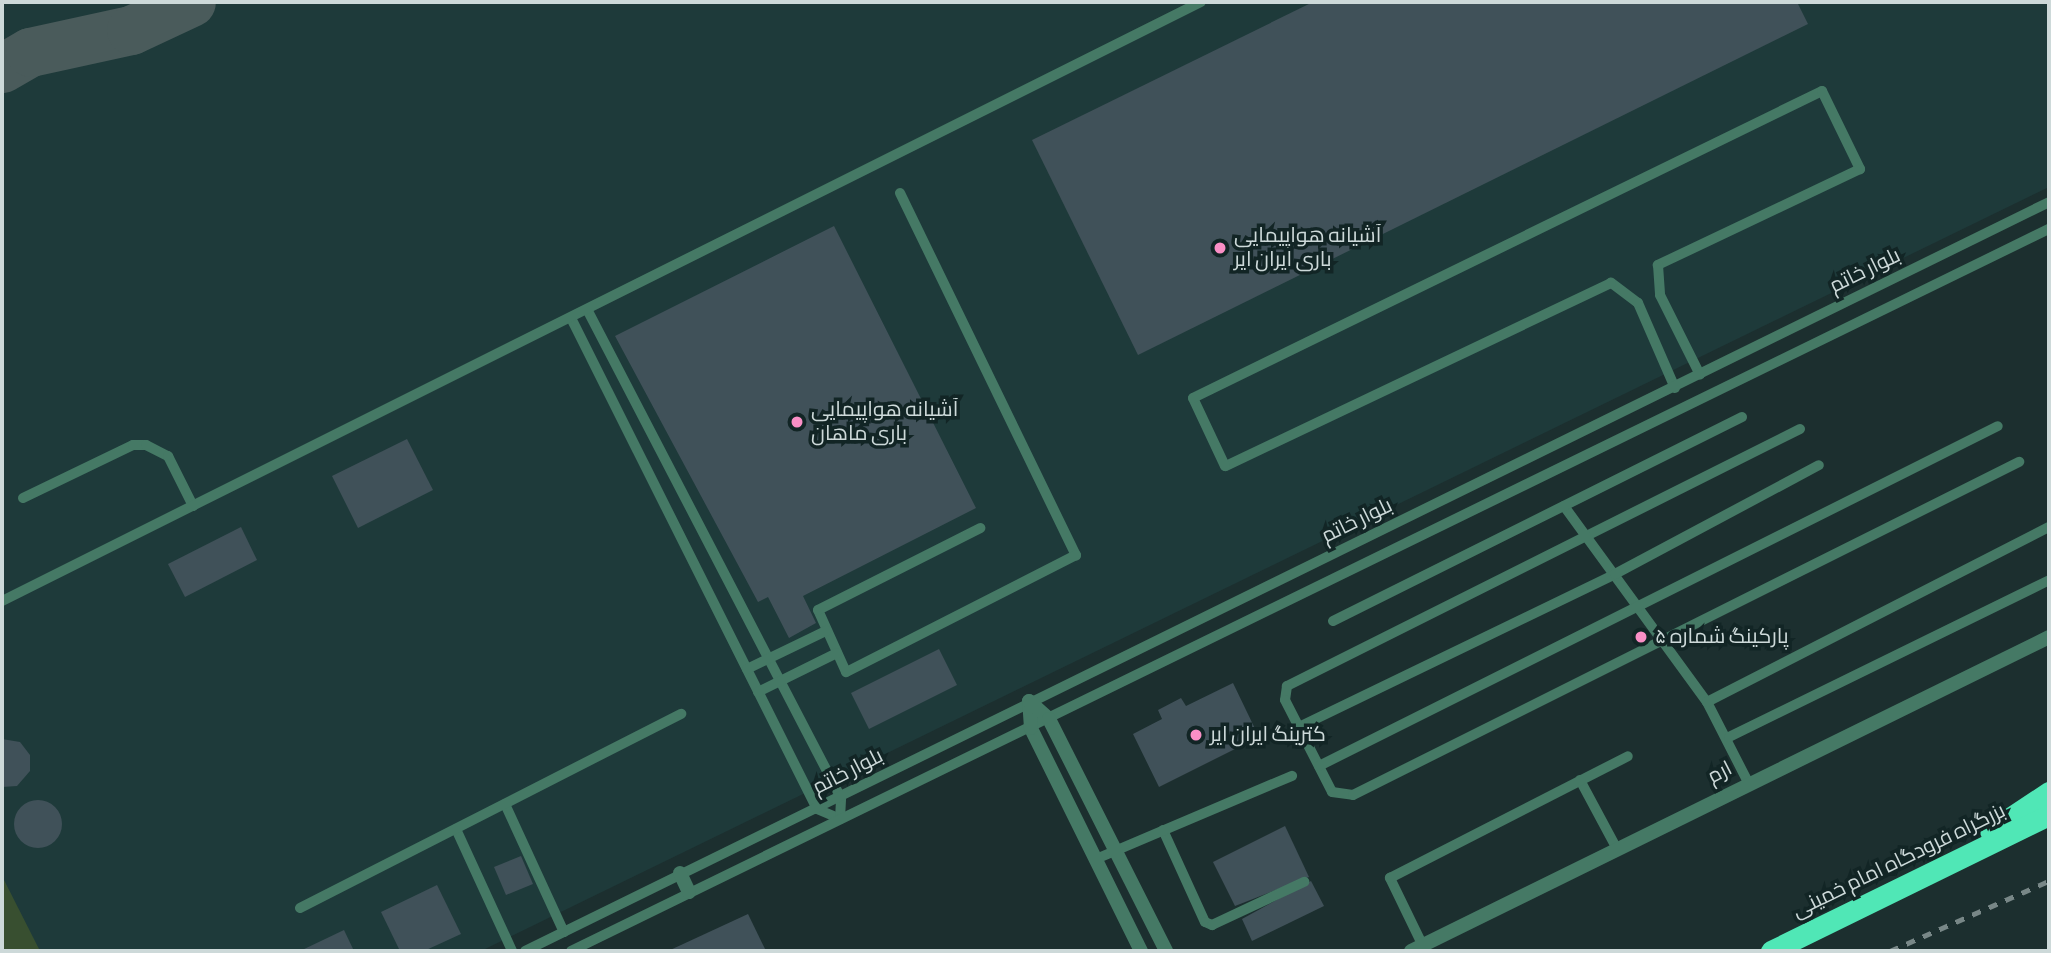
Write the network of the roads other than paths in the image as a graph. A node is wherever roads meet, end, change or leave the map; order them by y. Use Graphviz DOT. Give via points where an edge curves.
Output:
graph roads {
  1 [pos="1201,2"];
  2 [pos="900,193"];
  3 [pos="2049,202"];
  4 [pos="2049,229"];
  5 [pos="589,313"];
  6 [pos="572,320"];
  7 [pos="1700,375"];
  8 [pos="1675,388"];
  9 [pos="1742,417"];
  10 [pos="1998,426"];
  11 [pos="1800,429"];
  12 [pos="2019,462"];
  13 [pos="1819,465"];
  14 [pos="23,498"];
  15 [pos="193,506"];
  16 [pos="1564,506"];
  17 [pos="2049,527"];
  18 [pos="981,528"];
  19 [pos="1589,538"];
  20 [pos="1615,574"];
  21 [pos="2049,580"];
  22 [pos="2,601"];
  23 [pos="1635,606"];
  24 [pos="1333,621"];
  25 [pos="826,631"];
  26 [pos="2049,638"];
  27 [pos="1660,645"];
  28 [pos="837,653"];
  29 [pos="767,659"];
  30 [pos="747,669"];
  31 [pos="780,682"];
  32 [pos="758,692"];
  33 [pos="1029,701"];
  34 [pos="1707,702"];
  35 [pos="681,714"];
  36 [pos="1049,719"];
  37 [pos="1299,727"];
  38 [pos="1031,728"];
  39 [pos="1729,737"];
  40 [pos="1628,756"];
  41 [pos="1319,766"];
  42 [pos="1292,776"];
  43 [pos="1580,780"];
  44 [pos="1748,782"];
  45 [pos="2049,792"];
  46 [pos="841,797"];
  47 [pos="505,804"];
  48 [pos="817,809"];
  49 [pos="2049,815"];
  50 [pos="840,820"];
  51 [pos="456,829"];
  52 [pos="1163,830"];
  53 [pos="1618,849"];
  54 [pos="1116,850"];
  55 [pos="1096,859"];
  56 [pos="680,873"];
  57 [pos="1304,882"];
  58 [pos="689,892"];
  59 [pos="1890,893"];
  60 [pos="300,908"];
  61 [pos="564,932"];
  62 [pos="539,948"];
  63 [pos="1417,948"];
  64 [pos="512,951"];
  65 [pos="525,951"];
  66 [pos="571,951"];
  67 [pos="1141,951"];
  68 [pos="1166,951"];
  69 [pos="1771,951"];
  1 -- 5 [label="lane"];
  2 -- 28 [label="lane" via="1076,555 846,671"];
  3 -- 7 [label="lane, بلوار خاتم"];
  4 -- 36 [label="lane, بلوار خاتم"];
  5 -- 6 [label="lane"];
  5 -- 29 [label="lane"];
  6 -- 15 [label="lane"];
  6 -- 30 [label="lane"];
  7 -- 8 [label="lane, بلوار خاتم"];
  7 -- 8 [label="lane" via="1660,295 1658,265 1860,169 1822,91 1193,398 1225,466 1611,283 1638,303"];
  8 -- 33 [label="lane, بلوار خاتم"];
  9 -- 16 [label="lane"];
  10 -- 23 [label="lane"];
  11 -- 19 [label="lane"];
  12 -- 27 [label="lane"];
  13 -- 20 [label="lane"];
  14 -- 15 [label="lane" via="133,445 146,445 167,456"];
  15 -- 22 [label="lane"];
  16 -- 19 [label="lane"];
  16 -- 24 [label="lane"];
  17 -- 34 [label="lane"];
  18 -- 25 [label="lane" via="818,610"];
  19 -- 20 [label="lane"];
  19 -- 37 [label="lane" via="1287,686 1285,700"];
  20 -- 23 [label="lane"];
  20 -- 37 [label="lane"];
  21 -- 39 [label="lane"];
  23 -- 27 [label="lane"];
  23 -- 41 [label="lane"];
  25 -- 28 [label="lane"];
  25 -- 29 [label="lane"];
  26 -- 44 [label="street, ارم"];
  27 -- 34 [label="lane"];
  27 -- 41 [label="lane" via="1353,795 1332,792"];
  28 -- 31 [label="lane"];
  29 -- 30 [label="lane"];
  29 -- 31 [label="lane"];
  30 -- 32 [label="lane"];
  31 -- 32 [label="lane"];
  31 -- 46 [label="lane"];
  32 -- 48 [label="lane"];
  33 -- 36 [label="street"];
  33 -- 38 [label="street"];
  33 -- 46 [label="lane, بلوار خاتم"];
  34 -- 39 [label="lane"];
  35 -- 47 [label="lane"];
  36 -- 38 [label="lane, بلوار خاتم"];
  36 -- 54 [label="street"];
  37 -- 41 [label="lane"];
  38 -- 50 [label="lane, بلوار خاتم"];
  38 -- 55 [label="street"];
  39 -- 44 [label="lane"];
  40 -- 43 [label="lane"];
  42 -- 52 [label="lane"];
  43 -- 53 [label="lane"];
  43 -- 63 [label="lane" via="1390,878"];
  44 -- 53 [label="street, ارم"];
  45 -- 59 [label="highway"];
  46 -- 48 [label="lane, بلوار خاتم"];
  46 -- 50 [label="lane"];
  47 -- 51 [label="lane"];
  47 -- 61 [label="lane"];
  48 -- 50 [label="lane"];
  48 -- 56 [label="lane, بلوار خاتم"];
  49 -- 59 [label="highway, بزرگراه فرودگاه امام خمینی"];
  50 -- 58 [label="lane, بلوار خاتم"];
  51 -- 60 [label="lane"];
  51 -- 64 [label="lane"];
  52 -- 54 [label="lane"];
  52 -- 57 [label="lane" via="1205,922 1212,925"];
  53 -- 63 [label="street, ارم"];
  54 -- 55 [label="lane"];
  54 -- 68 [label="street"];
  55 -- 67 [label="street"];
  56 -- 58 [label="street"];
  56 -- 61 [label="lane, بلوار خاتم"];
  58 -- 66 [label="lane, بلوار خاتم"];
  59 -- 69 [label="highway, بزرگراه فرودگاه امام خمینی"];
  61 -- 62 [label="lane, بلوار خاتم"];
  62 -- 65 [label="lane, بلوار خاتم"];
}
